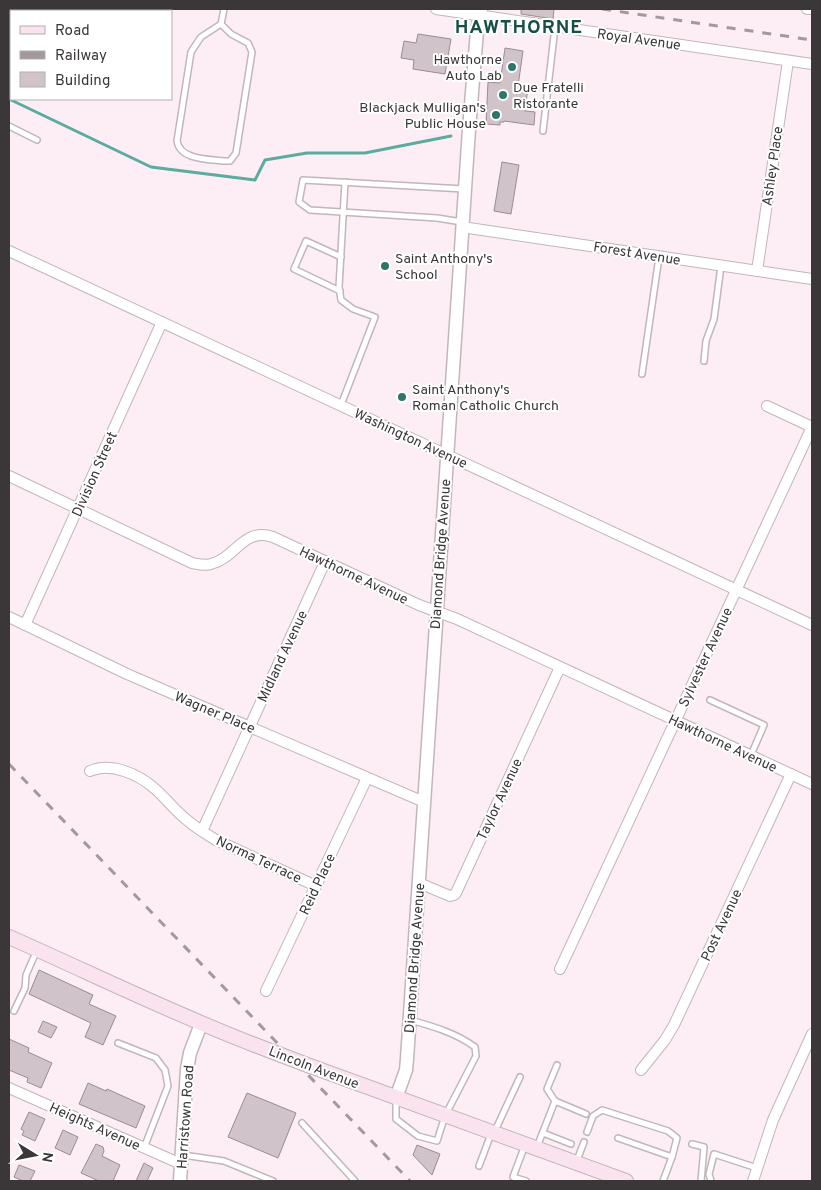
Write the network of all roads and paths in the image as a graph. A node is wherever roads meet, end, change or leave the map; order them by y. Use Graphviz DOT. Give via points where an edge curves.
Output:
graph roads {
  1 [pos="224,9"];
  2 [pos="436,9"];
  3 [pos="807,9"];
  4 [pos="812,10"];
  5 [pos="481,12"];
  6 [pos="221,24"];
  7 [pos="555,26"];
  8 [pos="788,61"];
  9 [pos="812,64"];
  10 [pos="9,126"];
  11 [pos="543,131"];
  12 [pos="37,140"];
  13 [pos="345,182"];
  14 [pos="464,189"];
  15 [pos="344,212"];
  16 [pos="462,224"];
  17 [pos="9,251"];
  18 [pos="341,257"];
  19 [pos="659,257"];
  20 [pos="722,266"];
  21 [pos="757,271"];
  22 [pos="812,279"];
  23 [pos="340,291"];
  24 [pos="162,322"];
  25 [pos="704,361"];
  26 [pos="642,374"];
  27 [pos="341,405"];
  28 [pos="767,406"];
  29 [pos="812,427"];
  30 [pos="447,455"];
  31 [pos="9,476"];
  32 [pos="78,509"];
  33 [pos="325,562"];
  34 [pos="736,590"];
  35 [pos="437,612"];
  36 [pos="9,617"];
  37 [pos="25,625"];
  38 [pos="812,625"];
  39 [pos="560,667"];
  40 [pos="710,700"];
  41 [pos="676,721"];
  42 [pos="250,727"];
  43 [pos="751,756"];
  44 [pos="90,771"];
  45 [pos="791,774"];
  46 [pos="367,778"];
  47 [pos="812,784"];
  48 [pos="424,802"];
  49 [pos="202,831"];
  50 [pos="419,883"];
  51 [pos="316,886"];
  52 [pos="9,937"];
  53 [pos="38,950"];
  54 [pos="560,969"];
  55 [pos="266,991"];
  56 [pos="14,1011"];
  57 [pos="410,1020"];
  58 [pos="201,1024"];
  59 [pos="812,1034"];
  60 [pos="118,1043"];
  61 [pos="557,1065"];
  62 [pos="641,1070"];
  63 [pos="520,1077"];
  64 [pos="9,1088"];
  65 [pos="396,1098"];
  66 [pos="555,1102"];
  67 [pos="586,1114"];
  68 [pos="444,1116"];
  69 [pos="302,1123"];
  70 [pos="587,1132"];
  71 [pos="543,1133"];
  72 [pos="492,1134"];
  73 [pos="618,1138"];
  74 [pos="584,1142"];
  75 [pos="572,1144"];
  76 [pos="692,1144"];
  77 [pos="530,1147"];
  78 [pos="144,1148"];
  79 [pos="672,1157"];
  80 [pos="182,1159"];
  81 [pos="576,1164"];
  82 [pos="479,1166"];
  83 [pos="757,1168"];
  84 [pos="512,1179"];
  85 [pos="180,1181"];
  86 [pos="272,1181"];
  87 [pos="355,1181"];
  88 [pos="526,1181"];
  89 [pos="626,1181"];
  90 [pos="663,1181"];
  91 [pos="701,1181"];
  92 [pos="711,1181"];
  93 [pos="753,1181"];
  1 -- 6 [label="lane"];
  2 -- 5 [label="street, Royal Avenue"];
  3 -- 4 [label="street"];
  5 -- 7 [label="street, Royal Avenue"];
  5 -- 14 [label="street, Diamond Bridge Avenue"];
  6 -- 6 [label="lane" via="201,37 191,52 177,141 186,154 230,161 236,153 252,52 248,43"];
  7 -- 8 [label="street, Royal Avenue"];
  7 -- 11 [label="lane"];
  8 -- 9 [label="street, Royal Avenue"];
  8 -- 21 [label="street, Ashley Place"];
  10 -- 12 [label="lane"];
  13 -- 14 [label="lane"];
  13 -- 15 [label="lane"];
  13 -- 15 [label="lane" via="303,180 298,202 310,210"];
  14 -- 16 [label="street, Diamond Bridge Avenue"];
  15 -- 16 [label="lane" via="437,218"];
  15 -- 18 [label="lane"];
  16 -- 19 [label="street, Forest Avenue"];
  16 -- 30 [label="street, Diamond Bridge Avenue"];
  17 -- 24 [label="street, Washington Avenue"];
  18 -- 23 [label="lane"];
  18 -- 23 [label="lane" via="306,241 294,270"];
  19 -- 20 [label="street, Forest Avenue"];
  19 -- 26 [label="lane"];
  20 -- 21 [label="street, Forest Avenue"];
  20 -- 25 [label="lane"];
  21 -- 22 [label="street, Forest Avenue"];
  23 -- 27 [label="lane" via="341,300 353,309 375,316"];
  24 -- 27 [label="street, Washington Avenue"];
  24 -- 32 [label="street, Division Street"];
  27 -- 30 [label="street, Washington Avenue"];
  28 -- 29 [label="street"];
  29 -- 34 [label="street, Sylvester Avenue"];
  30 -- 34 [label="street, Washington Avenue"];
  30 -- 35 [label="street, Diamond Bridge Avenue"];
  31 -- 32 [label="street, Hawthorne Avenue"];
  32 -- 33 [label="street, Hawthorne Avenue" via="192,563 210,565 218,562 257,534 264,534"];
  32 -- 37 [label="street, Division Street"];
  33 -- 35 [label="street, Hawthorne Avenue"];
  33 -- 42 [label="street, Midland Avenue"];
  34 -- 38 [label="street, Washington Avenue"];
  34 -- 41 [label="street, Sylvester Avenue"];
  35 -- 39 [label="street, Hawthorne Avenue"];
  35 -- 48 [label="street, Diamond Bridge Avenue"];
  36 -- 37 [label="street, Wagner Place"];
  37 -- 42 [label="street, Wagner Place" via="127,674"];
  39 -- 41 [label="street, Hawthorne Avenue"];
  39 -- 50 [label="street, Taylor Avenue" via="454,896"];
  40 -- 43 [label="lane" via="764,725"];
  41 -- 43 [label="street, Hawthorne Avenue"];
  41 -- 54 [label="street, Sylvester Avenue"];
  42 -- 46 [label="street, Wagner Place"];
  42 -- 49 [label="street, Midland Avenue"];
  43 -- 45 [label="street, Hawthorne Avenue"];
  44 -- 49 [label="street, Norma Terrace" via="107,767 140,779"];
  45 -- 47 [label="street, Hawthorne Avenue"];
  45 -- 62 [label="street, Post Avenue" via="674,1025"];
  46 -- 48 [label="street, Wagner Place"];
  46 -- 51 [label="street, Reid Place"];
  48 -- 50 [label="street, Diamond Bridge Avenue"];
  49 -- 51 [label="street, Norma Terrace"];
  50 -- 57 [label="street, Diamond Bridge Avenue"];
  51 -- 55 [label="street, Reid Place"];
  52 -- 53 [label="main road, Lincoln Avenue"];
  53 -- 56 [label="lane"];
  53 -- 58 [label="main road, Lincoln Avenue"];
  57 -- 65 [label="street, Diamond Bridge Avenue" via="406,1070"];
  57 -- 68 [label="lane" via="466,1040 475,1047 474,1061"];
  58 -- 65 [label="main road, Lincoln Avenue, bridge"];
  58 -- 80 [label="street, Harristown Road" via="190,1053"];
  59 -- 83 [label="street" via="773,1120"];
  60 -- 78 [label="lane" via="156,1058 165,1070 168,1086"];
  61 -- 66 [label="lane" via="547,1089"];
  63 -- 72 [label="lane"];
  64 -- 78 [label="street, Heights Avenue"];
  65 -- 68 [label="main road, Lincoln Avenue"];
  65 -- 68 [label="lane" via="396,1119 418,1136 437,1141"];
  66 -- 67 [label="lane"];
  66 -- 71 [label="lane"];
  68 -- 72 [label="main road, Lincoln Avenue"];
  69 -- 87 [label="lane"];
  70 -- 79 [label="lane" via="593,1116 602,1110 668,1131 677,1138"];
  71 -- 75 [label="lane"];
  71 -- 77 [label="lane"];
  72 -- 77 [label="main road, Lincoln Avenue"];
  72 -- 82 [label="lane"];
  73 -- 79 [label="lane"];
  74 -- 81 [label="lane"];
  76 -- 91 [label="lane" via="704,1147"];
  77 -- 81 [label="main road, Lincoln Avenue"];
  77 -- 84 [label="lane"];
  78 -- 80 [label="street, Heights Avenue"];
  79 -- 90 [label="lane"];
  80 -- 85 [label="street, Harristown Road"];
  80 -- 86 [label="lane" via="224,1161"];
  81 -- 89 [label="main road, Lincoln Avenue"];
  83 -- 92 [label="lane" via="714,1154 709,1174"];
  83 -- 93 [label="street"];
  84 -- 88 [label="lane"];
}
